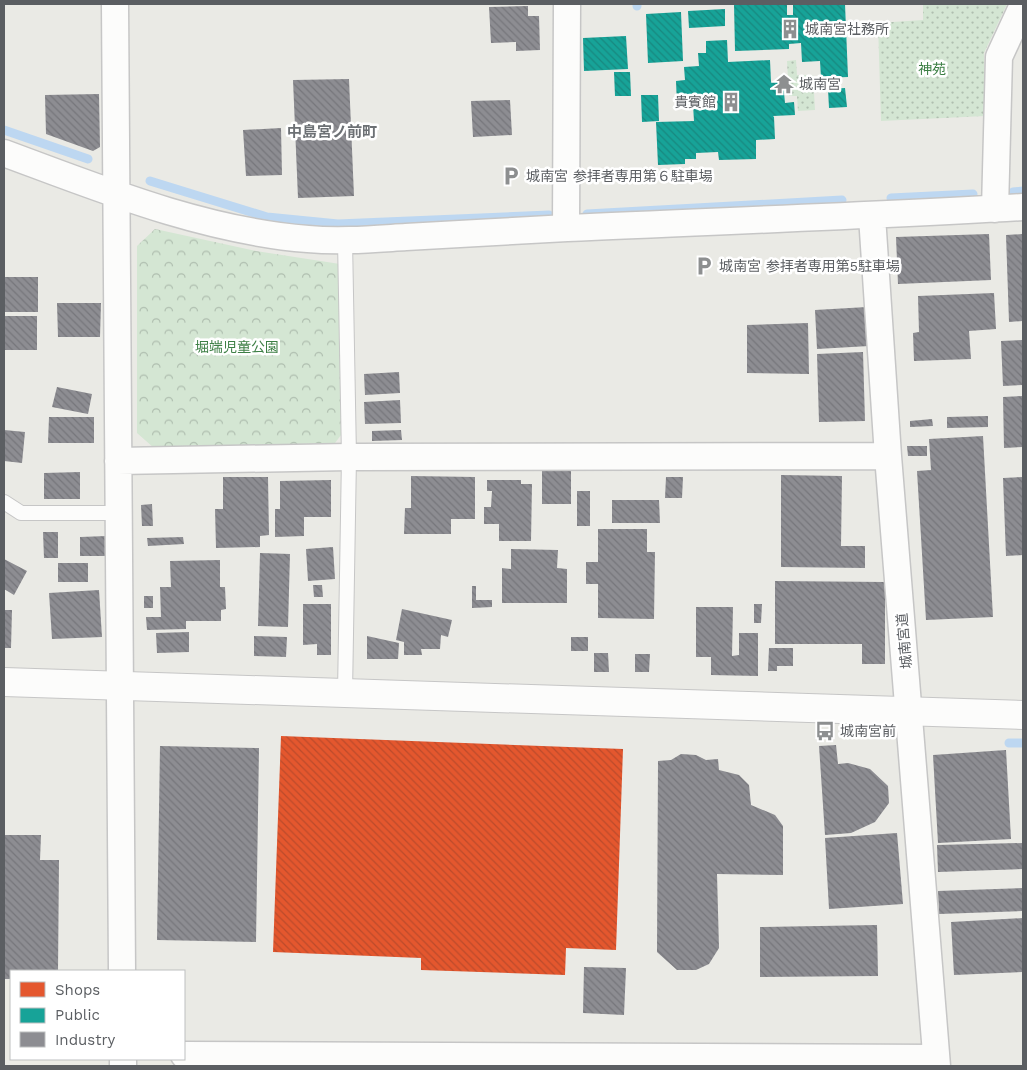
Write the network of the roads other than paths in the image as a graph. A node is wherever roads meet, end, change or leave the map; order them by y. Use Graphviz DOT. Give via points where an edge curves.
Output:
graph roads {
  1 [pos="116,4"];
  2 [pos="566,4"];
  3 [pos="1023,5"];
  4 [pos="4,153"];
  5 [pos="117,194"];
  6 [pos="1023,207"];
  7 [pos="995,209"];
  8 [pos="872,216"];
  9 [pos="566,228"];
  10 [pos="345,240"];
  11 [pos="888,456"];
  12 [pos="348,457"];
  13 [pos="118,461"];
  14 [pos="4,502"];
  15 [pos="119,513"];
  16 [pos="4,682"];
  17 [pos="119,686"];
  18 [pos="345,693"];
  19 [pos="910,712"];
  20 [pos="1023,715"];
  21 [pos="122,970"];
  22 [pos="185,1055"];
  23 [pos="937,1062"];
  1 -- 5 [label="street"];
  2 -- 9 [label="street"];
  3 -- 7 [label="street" via="1000,57"];
  4 -- 5 [label="street"];
  5 -- 10 [label="street" via="244,230 307,239"];
  5 -- 13 [label="street"];
  6 -- 7 [label="street"];
  7 -- 8 [label="street"];
  8 -- 9 [label="street"];
  8 -- 11 [label="street, 城南宮道"];
  9 -- 10 [label="street"];
  10 -- 12 [label="lane"];
  11 -- 12 [label="street"];
  11 -- 19 [label="street, 城南宮道"];
  12 -- 13 [label="street"];
  12 -- 18 [label="lane"];
  13 -- 15 [label="street"];
  14 -- 15 [label="lane" via="21,513"];
  15 -- 17 [label="street"];
  16 -- 17 [label="street"];
  17 -- 18 [label="street"];
  17 -- 21 [label="street"];
  18 -- 19 [label="street"];
  19 -- 20 [label="street"];
  19 -- 23 [label="street, 城南宮道"];
  22 -- 23 [label="street"];
}
